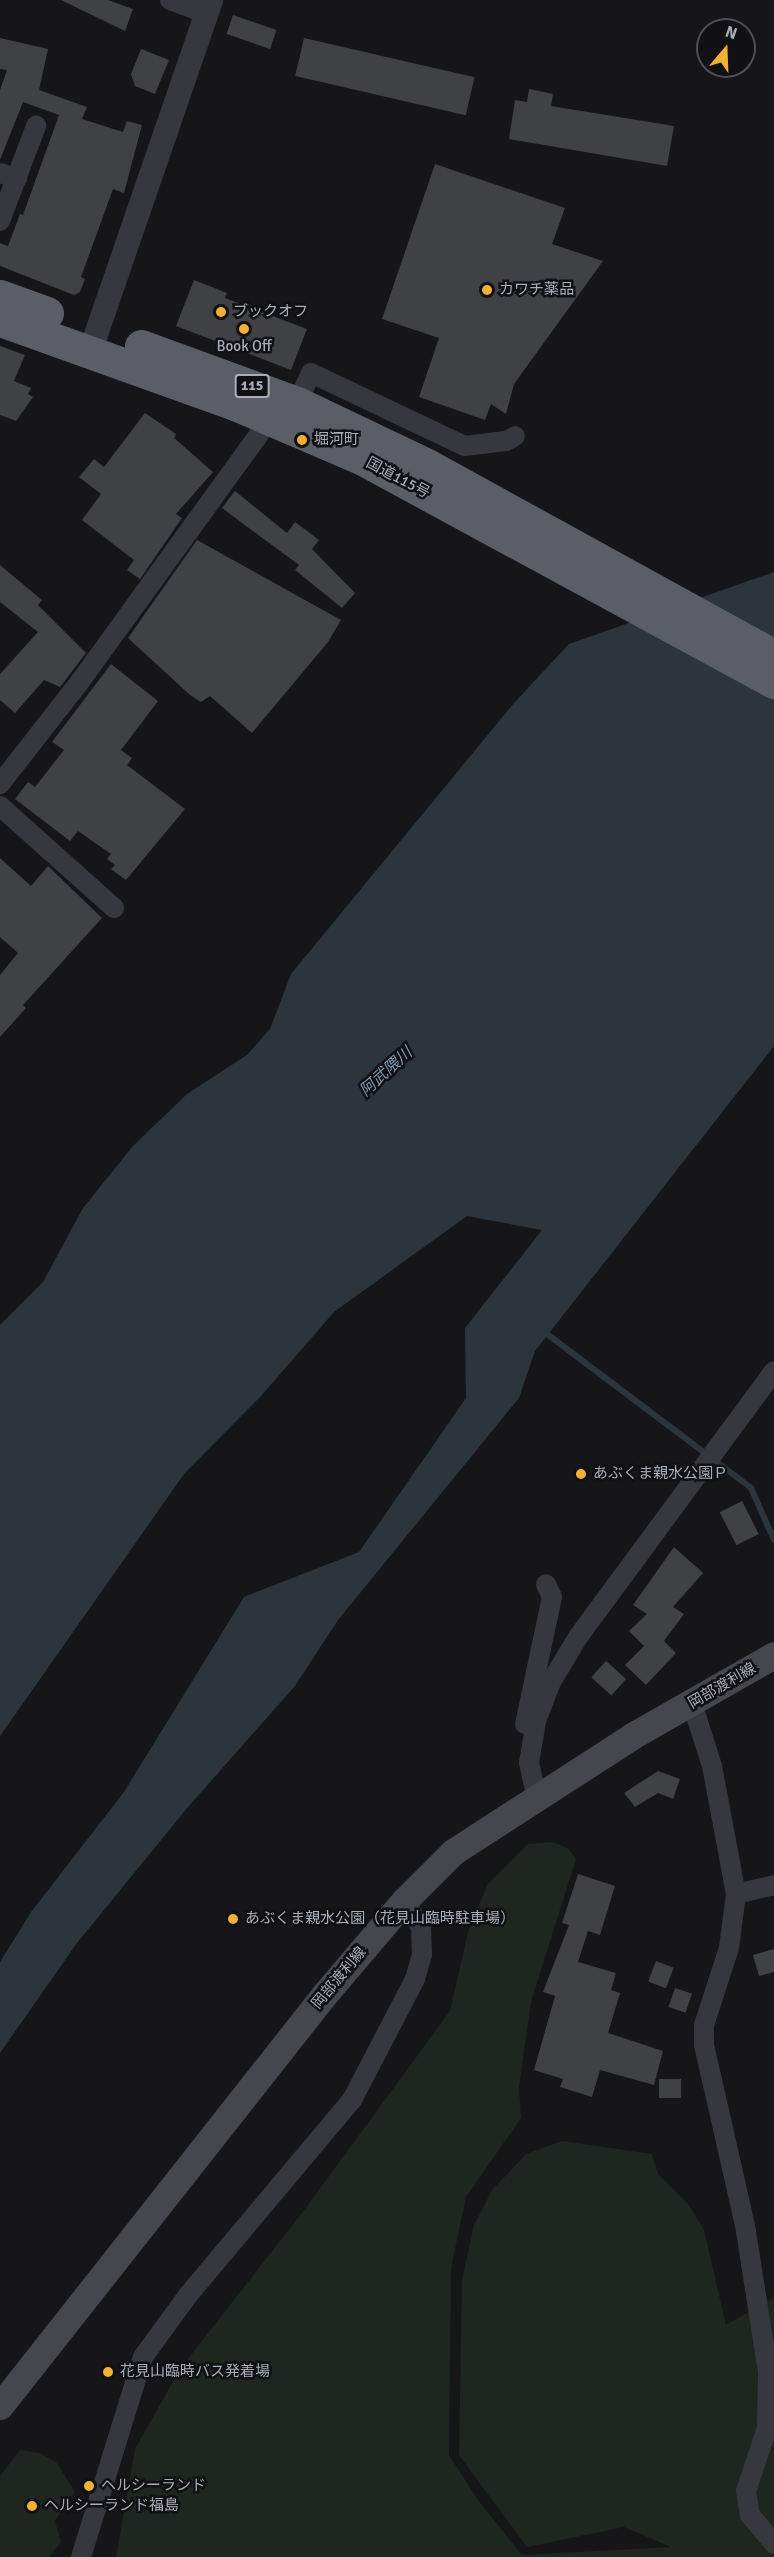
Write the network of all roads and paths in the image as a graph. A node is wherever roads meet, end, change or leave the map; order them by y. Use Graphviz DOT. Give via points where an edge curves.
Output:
graph roads {
  1 [pos="170,0"];
  2 [pos="208,7"];
  3 [pos="36,126"];
  4 [pos="9,176"];
  5 [pos="0,221"];
  6 [pos="0,296"];
  7 [pos="0,320"];
  8 [pos="93,341"];
  9 [pos="283,411"];
  10 [pos="515,436"];
  11 [pos="486,510"];
  12 [pos="774,656"];
  13 [pos="774,682"];
  14 [pos="0,784"];
  15 [pos="0,806"];
  16 [pos="114,908"];
  17 [pos="774,1371"];
  18 [pos="546,1584"];
  19 [pos="774,1655"];
  20 [pos="692,1703"];
  21 [pos="529,1764"];
  22 [pos="537,1800"];
  23 [pos="774,1885"];
  24 [pos="736,1894"];
  25 [pos="404,1901"];
  26 [pos="0,2406"];
  27 [pos="774,2544"];
  28 [pos="81,2557"];
  1 -- 2 [label="street"];
  2 -- 8 [label="street"];
  3 -- 4 [label="street"];
  4 -- 5 [label="street"];
  6 -- 8 [label="highway, 国道115号 / 115"];
  7 -- 8 [label="highway, 国道115号 / 115"];
  8 -- 9 [label="highway, 国道115号 / 115"];
  9 -- 10 [label="street" via="311,373 465,446 486,445"];
  9 -- 11 [label="highway, 国道115号 / 115" via="361,458"];
  9 -- 14 [label="street"];
  11 -- 12 [label="highway, 国道115号 / 115"];
  11 -- 13 [label="highway, 国道115号 / 115"];
  15 -- 16 [label="street"];
  17 -- 21 [label="street" via="563,1662 536,1721"];
  18 -- 21 [label="street" via="552,1597 522,1738 523,1756"];
  19 -- 20 [label="main road, 岡部渡利線"];
  20 -- 22 [label="main road, 岡部渡利線" via="632,1736"];
  20 -- 24 [label="street" via="712,1766"];
  21 -- 22 [label="street"];
  22 -- 25 [label="main road, 岡部渡利線" via="453,1852"];
  23 -- 24 [label="street"];
  24 -- 27 [label="street" via="729,1948 704,2025 704,2044 745,2225 768,2372 767,2428 746,2491 750,2515"];
  25 -- 26 [label="main road, 岡部渡利線" via="316,2004"];
  25 -- 28 [label="street" via="421,1927 422,1955 415,1979 352,2100 189,2294 143,2356"];
}
